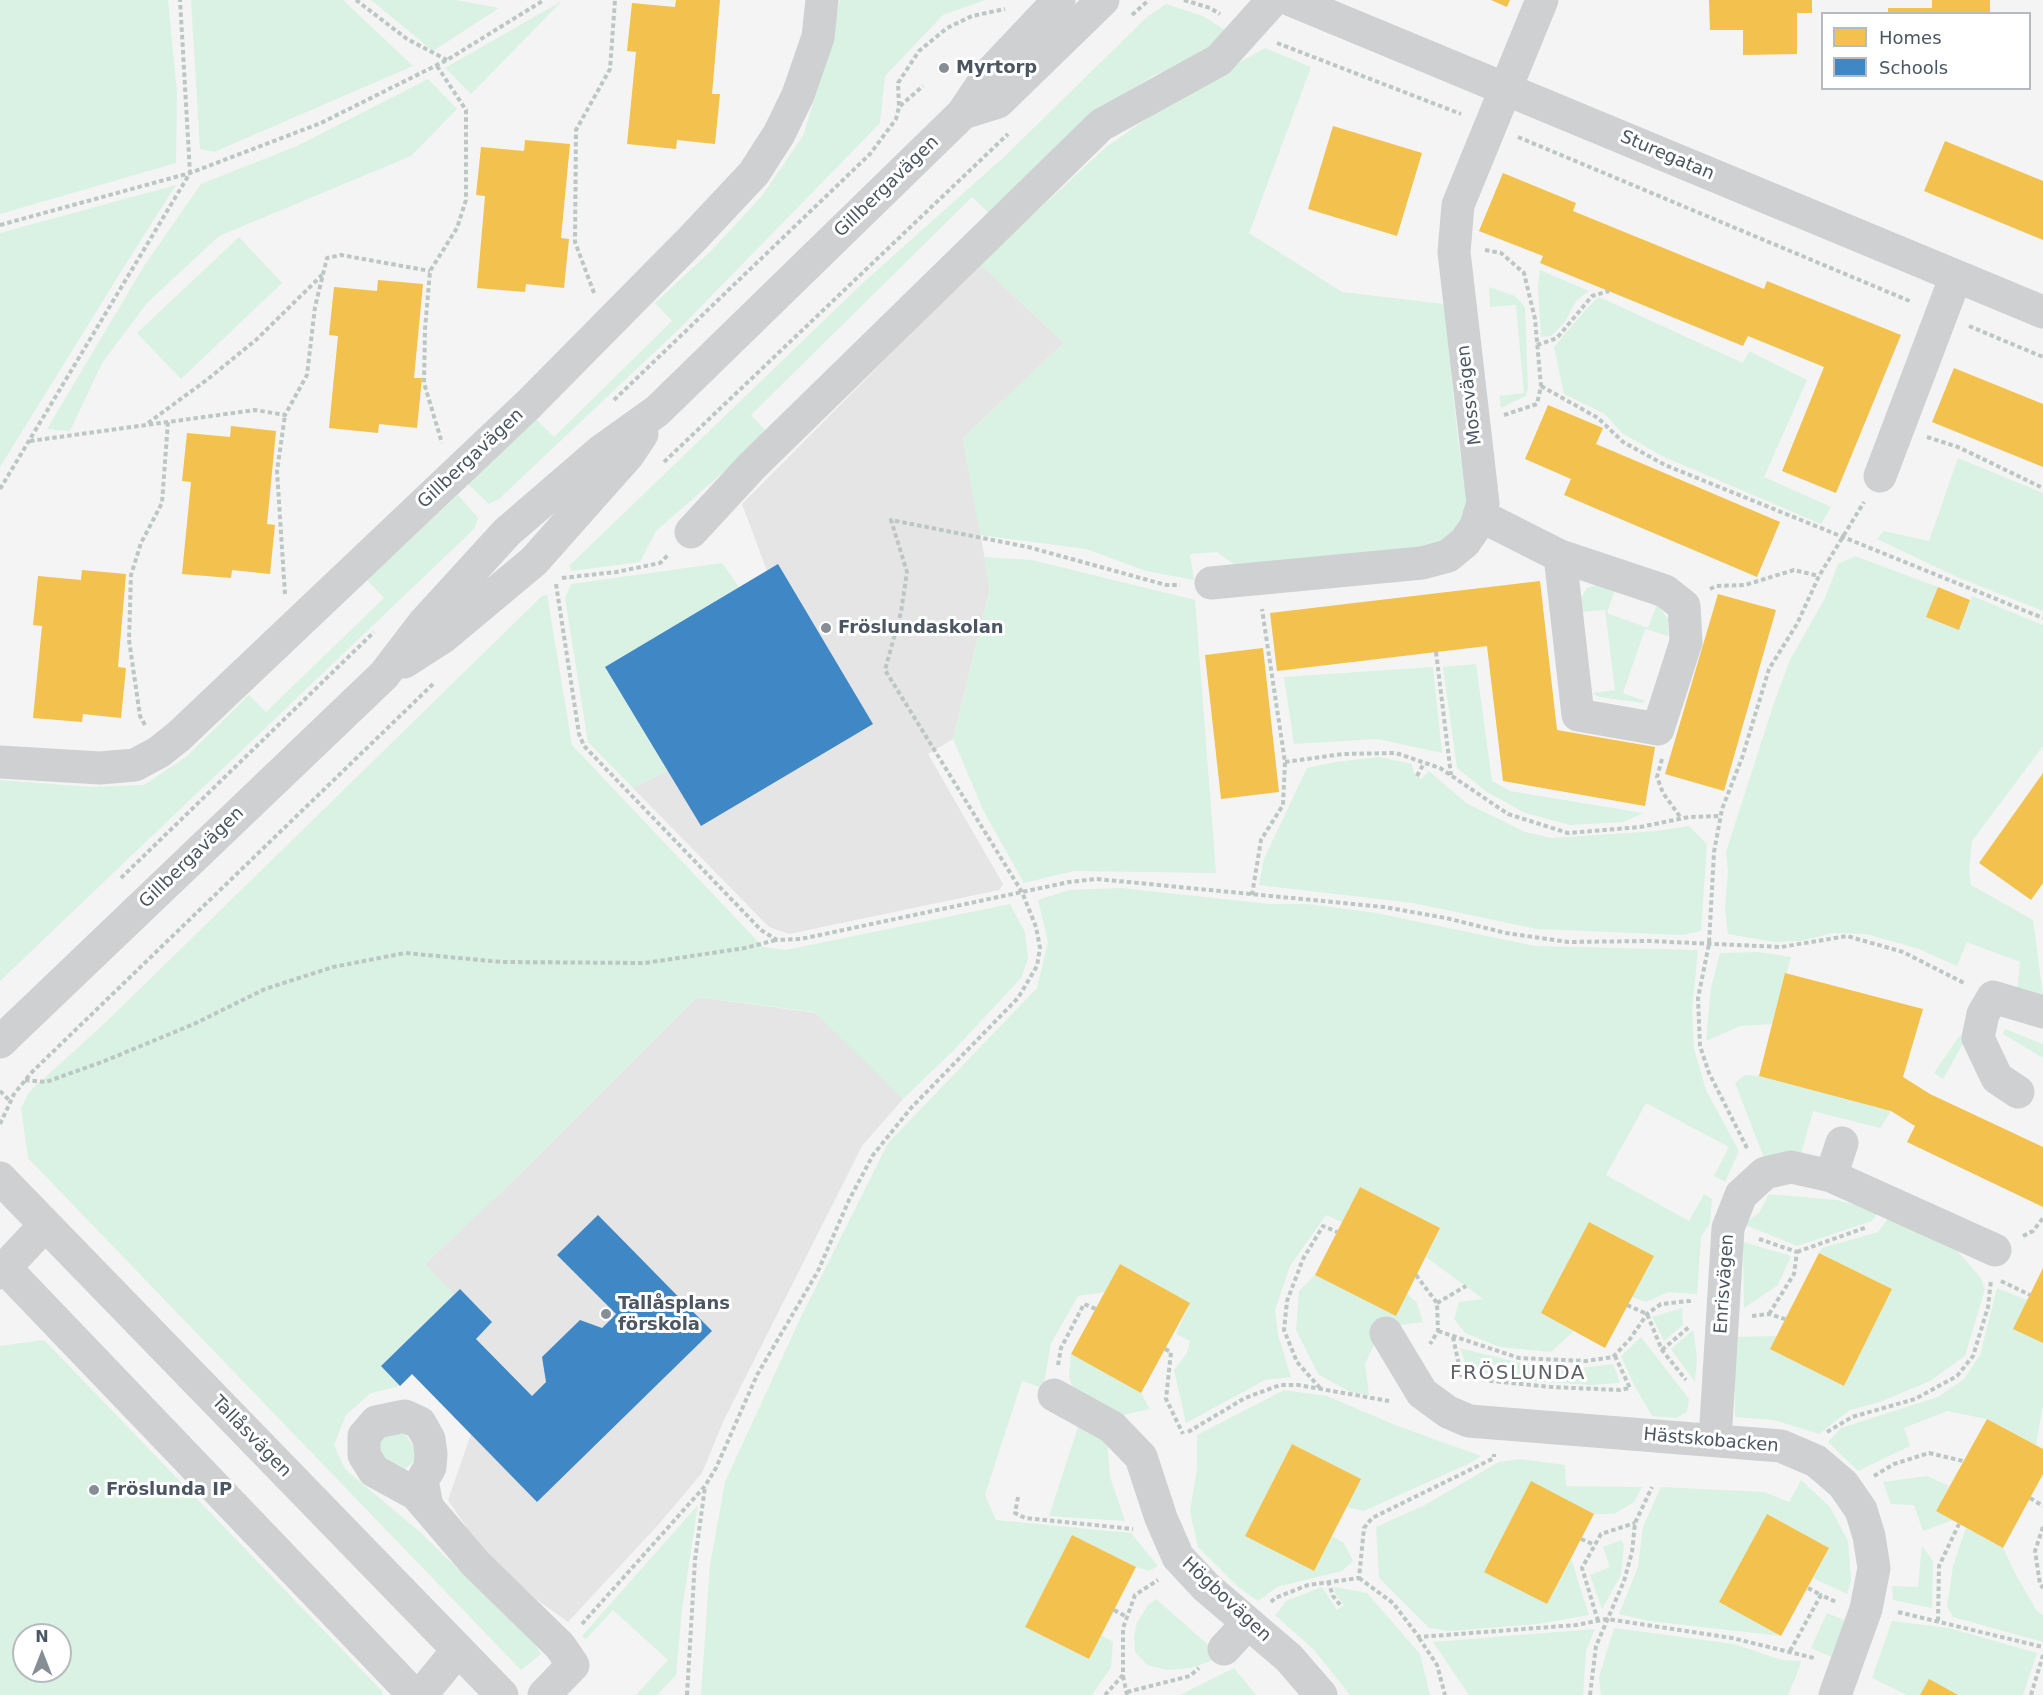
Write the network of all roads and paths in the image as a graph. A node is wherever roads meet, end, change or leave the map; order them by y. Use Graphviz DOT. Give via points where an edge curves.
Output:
graph roads {
  1 [pos="180,0"];
  2 [pos="356,0"];
  3 [pos="544,0"];
  4 [pos="615,0"];
  5 [pos="822,0"];
  6 [pos="1059,0"];
  7 [pos="1103,0"];
  8 [pos="1184,0"];
  9 [pos="1273,0"];
  10 [pos="1291,0"];
  11 [pos="1542,0"];
  12 [pos="1247,32"];
  13 [pos="447,60"];
  14 [pos="437,66"];
  15 [pos="923,86"];
  16 [pos="1505,89"];
  17 [pos="899,106"];
  18 [pos="963,113"];
  19 [pos="1490,125"];
  20 [pos="190,173"];
  21 [pos="0,225"];
  22 [pos="1455,244"];
  23 [pos="430,271"];
  24 [pos="323,274"];
  25 [pos="1956,276"];
  26 [pos="1608,291"];
  27 [pos="2043,312"];
  28 [pos="1940,314"];
  29 [pos="606,326"];
  30 [pos="1537,345"];
  31 [pos="2043,357"];
  32 [pos="1540,386"];
  33 [pos="285,415"];
  34 [pos="168,421"];
  35 [pos="1473,422"];
  36 [pos="147,424"];
  37 [pos="1898,428"];
  38 [pos="29,441"];
  39 [pos="1880,476"];
  40 [pos="452,477"];
  41 [pos="2043,488"];
  42 [pos="0,489"];
  43 [pos="1479,514"];
  44 [pos="692,532"];
  45 [pos="1841,538"];
  46 [pos="1560,556"];
  47 [pos="1819,576"];
  48 [pos="1257,578"];
  49 [pos="1211,583"];
  50 [pos="1684,606"];
  51 [pos="2043,618"];
  52 [pos="290,630"];
  53 [pos="1436,652"];
  54 [pos="1658,729"];
  55 [pos="159,752"];
  56 [pos="0,762"];
  57 [pos="1286,762"];
  58 [pos="1424,763"];
  59 [pos="1417,776"];
  60 [pos="1451,776"];
  61 [pos="1720,816"];
  62 [pos="1681,818"];
  63 [pos="1022,892"];
  64 [pos="1252,895"];
  65 [pos="777,940"];
  66 [pos="1709,944"];
  67 [pos="1993,997"];
  68 [pos="2043,1012"];
  69 [pos="0,1042"];
  70 [pos="25,1080"];
  71 [pos="0,1090"];
  72 [pos="2018,1092"];
  73 [pos="10,1101"];
  74 [pos="1842,1143"];
  75 [pos="1831,1176"];
  76 [pos="0,1178"];
  77 [pos="1759,1179"];
  78 [pos="1887,1201"];
  79 [pos="45,1225"];
  80 [pos="1728,1228"];
  81 [pos="1337,1232"];
  82 [pos="1995,1250"];
  83 [pos="1797,1252"];
  84 [pos="2,1271"];
  85 [pos="1416,1275"];
  86 [pos="1466,1286"];
  87 [pos="2030,1295"];
  88 [pos="1437,1303"];
  89 [pos="1627,1305"];
  90 [pos="1096,1309"];
  91 [pos="1689,1309"];
  92 [pos="1647,1314"];
  93 [pos="1769,1314"];
  94 [pos="1689,1318"];
  95 [pos="1438,1330"];
  96 [pos="1386,1333"];
  97 [pos="1453,1336"];
  98 [pos="1165,1349"];
  99 [pos="1662,1350"];
  100 [pos="1615,1356"];
  101 [pos="1417,1385"];
  102 [pos="1320,1389"];
  103 [pos="1054,1395"];
  104 [pos="1499,1424"];
  105 [pos="1716,1424"];
  106 [pos="1811,1459"];
  107 [pos="1963,1461"];
  108 [pos="705,1486"];
  109 [pos="1652,1488"];
  110 [pos="1848,1491"];
  111 [pos="1018,1497"];
  112 [pos="2030,1498"];
  113 [pos="427,1506"];
  114 [pos="2043,1506"];
  115 [pos="1635,1523"];
  116 [pos="1959,1524"];
  117 [pos="2043,1527"];
  118 [pos="1135,1529"];
  119 [pos="1581,1539"];
  120 [pos="1594,1545"];
  121 [pos="1185,1564"];
  122 [pos="1359,1578"];
  123 [pos="1328,1581"];
  124 [pos="1808,1588"];
  125 [pos="2043,1588"];
  126 [pos="1821,1595"];
  127 [pos="1341,1607"];
  128 [pos="1114,1610"];
  129 [pos="1864,1614"];
  130 [pos="1257,1616"];
  131 [pos="1127,1617"];
  132 [pos="1608,1619"];
  133 [pos="1598,1621"];
  134 [pos="1938,1621"];
  135 [pos="1419,1637"];
  136 [pos="560,1646"];
  137 [pos="2043,1647"];
  138 [pos="458,1650"];
  139 [pos="1224,1650"];
  140 [pos="1790,1651"];
  141 [pos="2043,1655"];
  142 [pos="1123,1675"];
  143 [pos="1840,1682"];
  144 [pos="1127,1694"];
  145 [pos="414,1695"];
  146 [pos="421,1695"];
  147 [pos="502,1695"];
  148 [pos="544,1695"];
  149 [pos="687,1695"];
  150 [pos="1105,1695"];
  151 [pos="1321,1695"];
  152 [pos="1445,1695"];
  153 [pos="1590,1695"];
  154 [pos="2031,1695"];
  1 -- 20 [label="path"];
  2 -- 13 [label="path" via="407,39"];
  3 -- 13 [label="path"];
  4 -- 29 [label="path" via="610,69 576,130 575,242"];
  5 -- 29 [label="street, Gillbergavägen" via="818,37 798,95 779,134 753,173"];
  6 -- 18 [label="street, Gillbergavägen" via="989,74"];
  7 -- 18 [label="street, Gillbergavägen" via="998,102"];
  8 -- 12 [label="path" via="1210,8"];
  9 -- 12 [label="street"];
  10 -- 16 [label="street, Sturegatan"];
  11 -- 16 [label="street, Mossvägen"];
  12 -- 19 [label="path"];
  12 -- 44 [label="street" via="1219,60 1101,125 752,466"];
  13 -- 14 [label="path"];
  14 -- 20 [label="path" via="321,123"];
  14 -- 23 [label="path" via="466,110 466,200 457,228"];
  15 -- 17 [label="path"];
  16 -- 19 [label="street, Mossvägen"];
  16 -- 25 [label="street, Sturegatan"];
  18 -- 69 [label="street, Gillbergavägen" via="657,411 628,455 534,561 443,637 384,675"];
  19 -- 22 [label="street, Mossvägen" via="1458,205"];
  19 -- 28 [label="path"];
  20 -- 21 [label="path"];
  20 -- 38 [label="path"];
  22 -- 30 [label="path" via="1501,253 1524,273"];
  22 -- 35 [label="street, Mossvägen"];
  23 -- 24 [label="path" via="340,255 327,258"];
  23 -- 40 [label="path" via="424,383"];
  24 -- 33 [label="path" via="307,375"];
  24 -- 36 [label="path" via="256,339"];
  25 -- 27 [label="street, Sturegatan"];
  25 -- 28 [label="street"];
  26 -- 30 [label="path" via="1592,296 1557,338"];
  28 -- 31 [label="path"];
  28 -- 37 [label="street"];
  29 -- 40 [label="street, Gillbergavägen"];
  30 -- 32 [label="path"];
  32 -- 35 [label="path" via="1538,404"];
  32 -- 45 [label="path" via="1598,418 1623,442 1665,465"];
  33 -- 34 [label="path" via="255,410"];
  33 -- 52 [label="path" via="277,471 281,563"];
  34 -- 36 [label="path"];
  34 -- 55 [label="path" via="162,503 141,543 131,575 129,640 140,716"];
  35 -- 43 [label="street, Mossvägen" via="1483,503"];
  36 -- 38 [label="path"];
  37 -- 39 [label="street"];
  37 -- 41 [label="path" via="1958,447"];
  38 -- 42 [label="path"];
  39 -- 45 [label="path"];
  40 -- 52 [label="street, Gillbergavägen"];
  43 -- 46 [label="street"];
  43 -- 48 [label="street, Mossvägen" via="1465,542 1448,556 1422,563"];
  44 -- 65 [label="path" via="660,563 554,578 579,734 585,746 761,930"];
  45 -- 47 [label="path"];
  45 -- 51 [label="path"];
  46 -- 50 [label="street" via="1665,591"];
  46 -- 54 [label="street" via="1578,715"];
  47 -- 50 [label="path" via="1794,570 1745,585 1716,586"];
  47 -- 61 [label="path" via="1797,624 1769,669"];
  48 -- 49 [label="street, Mossvägen"];
  48 -- 57 [label="path"];
  49 -- 63 [label="path" via="1166,585 1028,548 891,520 907,572 885,670"];
  50 -- 54 [label="street" via="1686,642"];
  52 -- 55 [label="street, Gillbergavägen"];
  53 -- 60 [label="path"];
  54 -- 62 [label="path" via="1663,751 1657,777"];
  55 -- 56 [label="street, Gillbergavägen" via="135,765 100,768"];
  57 -- 58 [label="path" via="1343,754 1396,753"];
  57 -- 64 [label="path" via="1283,805 1261,840"];
  58 -- 59 [label="path"];
  58 -- 60 [label="path"];
  60 -- 62 [label="path" via="1508,814 1568,833 1640,827"];
  61 -- 62 [label="path"];
  61 -- 66 [label="path"];
  63 -- 64 [label="path" via="1097,879"];
  63 -- 65 [label="path" via="801,939"];
  63 -- 108 [label="path" via="1040,948 1037,966 1027,985 897,1124 873,1155 818,1271 757,1375"];
  64 -- 66 [label="path" via="1384,907 1568,942"];
  65 -- 70 [label="path" via="645,963 502,962 405,953 333,967 264,989 194,1024 102,1062 46,1082"];
  66 -- 67 [label="path" via="1781,947 1847,936 1903,952"];
  66 -- 77 [label="path" via="1698,999 1700,1046"];
  67 -- 68 [label="street"];
  67 -- 72 [label="street" via="1983,1014 1978,1038 1997,1078"];
  71 -- 73 [label="path"];
  74 -- 75 [label="street"];
  75 -- 77 [label="street, Enrisvägen" via="1791,1167 1765,1173"];
  75 -- 78 [label="street, Enrisvägen"];
  76 -- 79 [label="street, Tallåsvägen"];
  77 -- 80 [label="street, Enrisvägen" via="1741,1195"];
  78 -- 82 [label="street, Enrisvägen"];
  78 -- 83 [label="path" via="1883,1219"];
  79 -- 84 [label="street"];
  79 -- 138 [label="street, Tallåsvägen"];
  80 -- 83 [label="path"];
  80 -- 105 [label="street, Enrisvägen"];
  81 -- 102 [label="path" via="1323,1226 1303,1259 1286,1311 1284,1330 1297,1362"];
  83 -- 93 [label="path" via="1794,1274"];
  84 -- 145 [label="street"];
  85 -- 88 [label="path"];
  86 -- 88 [label="path"];
  87 -- 106 [label="path" via="1992,1277 1988,1307 1973,1356 1957,1376 1915,1399 1852,1417 1828,1430"];
  88 -- 95 [label="path"];
  89 -- 92 [label="path"];
  90 -- 103 [label="path" via="1084,1304 1061,1348"];
  91 -- 92 [label="path" via="1689,1301 1662,1304"];
  92 -- 99 [label="path"];
  92 -- 100 [label="path"];
  94 -- 99 [label="path" via="1689,1326"];
  95 -- 97 [label="path"];
  95 -- 101 [label="path"];
  96 -- 101 [label="street, Hästskobacken"];
  97 -- 100 [label="path" via="1519,1358 1586,1361"];
  97 -- 100 [label="path" via="1461,1375 1491,1381 1630,1388"];
  98 -- 102 [label="path" via="1171,1352 1166,1399 1185,1433 1272,1387 1298,1385"];
  99 -- 105 [label="path"];
  101 -- 102 [label="path" via="1394,1401"];
  101 -- 104 [label="street, Hästskobacken" via="1448,1412 1469,1421"];
  103 -- 121 [label="street, Högbovägen" via="1112,1427 1141,1457 1161,1518"];
  104 -- 105 [label="street, Hästskobacken"];
  104 -- 122 [label="path" via="1494,1458 1372,1518 1364,1528"];
  105 -- 106 [label="street, Hästskobacken"];
  106 -- 110 [label="street, Hästskobacken"];
  107 -- 110 [label="path" via="1929,1453 1894,1464"];
  108 -- 136 [label="path"];
  108 -- 149 [label="path" via="695,1560"];
  109 -- 115 [label="path"];
  110 -- 129 [label="street, Hästskobacken" via="1869,1536 1874,1568"];
  111 -- 118 [label="path" via="1015,1513 1025,1518"];
  112 -- 114 [label="path"];
  113 -- 136 [label="street" via="475,1563"];
  115 -- 120 [label="path" via="1601,1534"];
  115 -- 132 [label="path" via="1624,1581"];
  116 -- 134 [label="path" via="1939,1566"];
  117 -- 125 [label="path" via="2036,1551"];
  119 -- 120 [label="path"];
  120 -- 133 [label="path" via="1582,1569"];
  121 -- 130 [label="street, Högbovägen" via="1206,1587"];
  121 -- 131 [label="path" via="1135,1595"];
  122 -- 123 [label="path"];
  122 -- 135 [label="path" via="1393,1603"];
  123 -- 127 [label="path"];
  123 -- 130 [label="path" via="1275,1598"];
  124 -- 126 [label="path"];
  126 -- 129 [label="path"];
  126 -- 140 [label="path"];
  128 -- 131 [label="path"];
  129 -- 134 [label="path" via="1893,1611"];
  129 -- 143 [label="street, Hästskobacken"];
  130 -- 139 [label="street"];
  130 -- 151 [label="street, Högbovägen"];
  131 -- 142 [label="path" via="1123,1628"];
  132 -- 133 [label="path"];
  132 -- 140 [label="path"];
  132 -- 153 [label="path" via="1596,1646"];
  133 -- 135 [label="path"];
  134 -- 137 [label="path"];
  135 -- 152 [label="path" via="1437,1665"];
  136 -- 148 [label="street" via="573,1665"];
  138 -- 146 [label="street"];
  138 -- 147 [label="street, Tallåsvägen"];
  139 -- 144 [label="path" via="1190,1676"];
  140 -- 143 [label="path"];
  141 -- 154 [label="path"];
  142 -- 144 [label="path"];
  142 -- 150 [label="path"];
}
